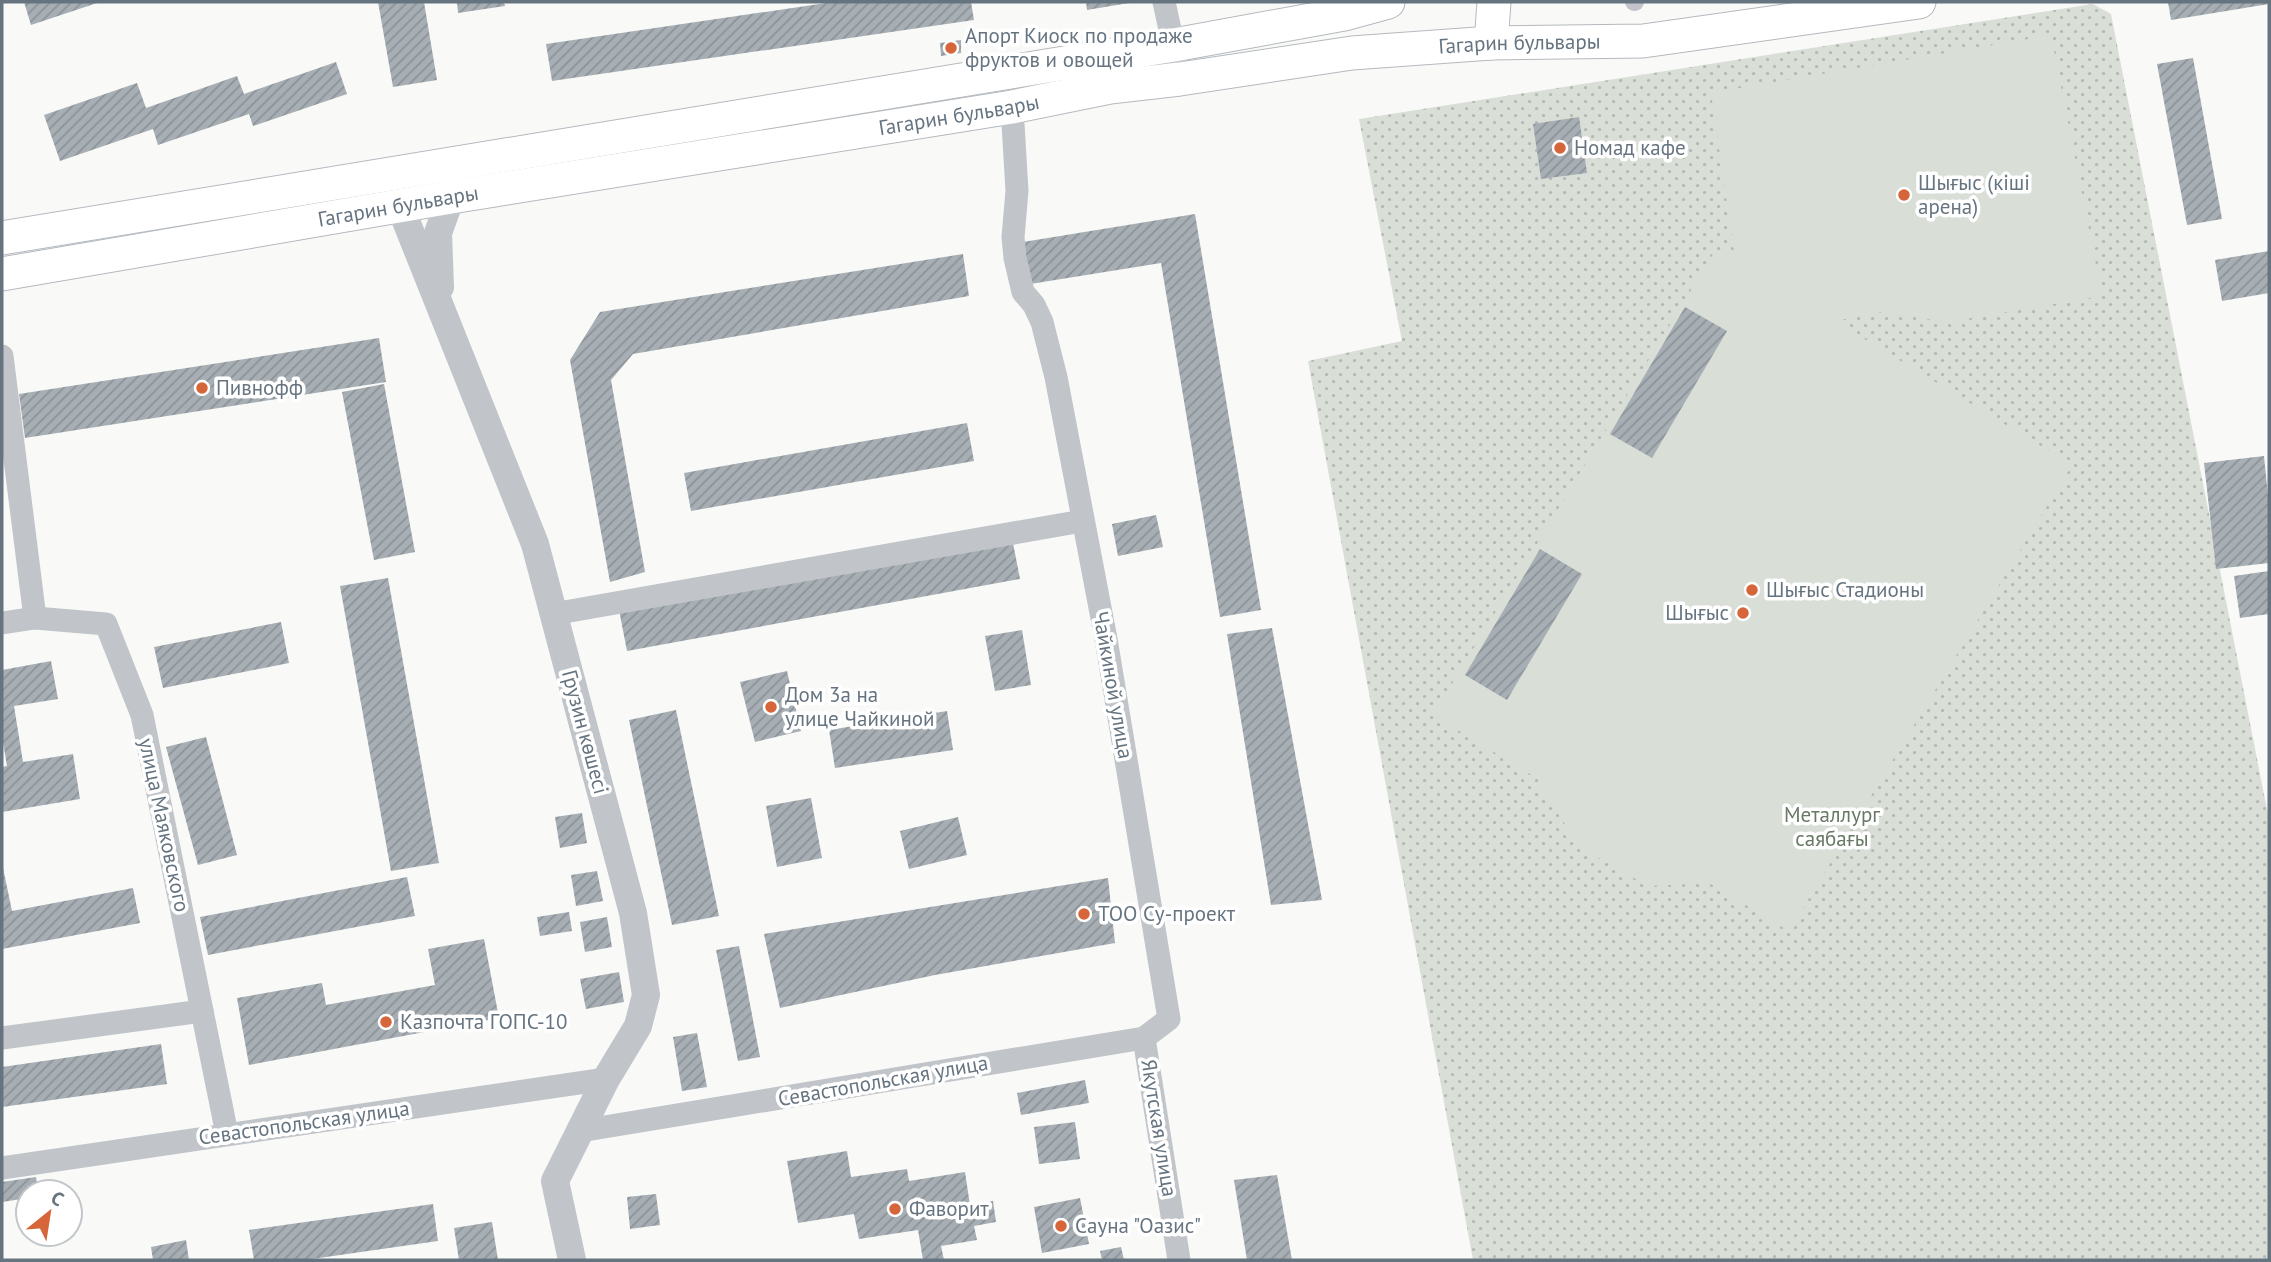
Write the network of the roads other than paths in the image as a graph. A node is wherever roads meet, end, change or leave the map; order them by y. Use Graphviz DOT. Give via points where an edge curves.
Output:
graph roads {
  1 [pos="1164,2"];
  2 [pos="1388,2"];
  3 [pos="1494,2"];
  4 [pos="1919,2"];
  5 [pos="1491,43"];
  6 [pos="1174,45"];
  7 [pos="1180,79"];
  8 [pos="1012,107"];
  9 [pos="390,175"];
  10 [pos="451,197"];
  11 [pos="400,206"];
  12 [pos="2,238"];
  13 [pos="2,274"];
  14 [pos="441,307"];
  15 [pos="2,356"];
  16 [pos="1082,521"];
  17 [pos="554,614"];
  18 [pos="35,618"];
  19 [pos="2,623"];
  20 [pos="202,1011"];
  21 [pos="2,1038"];
  22 [pos="1144,1038"];
  23 [pos="606,1079"];
  24 [pos="580,1132"];
  25 [pos="227,1134"];
  26 [pos="2,1168"];
  27 [pos="572,1260"];
  28 [pos="1180,1260"];
  1 -- 6 [label="street"];
  2 -- 6 [label="main road, Гагарин бульвары"];
  3 -- 5 [label="main road"];
  4 -- 5 [label="main road, Гагарин бульвары" via="1643,41"];
  5 -- 7 [label="main road, Гагарин бульвары" via="1352,53"];
  6 -- 7 [label="street"];
  6 -- 9 [label="main road, Гагарин бульвары"];
  7 -- 8 [label="main road, Гагарин бульвары" via="1110,87"];
  8 -- 10 [label="main road, Гагарин бульвары"];
  8 -- 16 [label="street, Чайкиной улица" via="1015,258 1023,292 1042,322"];
  9 -- 11 [label="main road"];
  9 -- 12 [label="main road, Гагарин бульвары"];
  10 -- 11 [label="main road, Гагарин бульвары"];
  10 -- 14 [label="street" via="438,233"];
  11 -- 13 [label="main road, Гагарин бульвары"];
  11 -- 14 [label="street, Грузин көшесі"];
  14 -- 17 [label="street, Грузин көшесі" via="535,544"];
  15 -- 18 [label="street"];
  16 -- 17 [label="street"];
  16 -- 22 [label="street, Чайкиной улица" via="1169,1019"];
  17 -- 23 [label="street, Грузин көшесі" via="633,913 646,995 638,1026"];
  18 -- 19 [label="street, улица Маяковского"];
  18 -- 20 [label="street, улица Маяковского" via="106,624 142,715"];
  20 -- 21 [label="street"];
  20 -- 25 [label="street, улица Маяковского"];
  22 -- 24 [label="street, Севастопольская улица"];
  22 -- 28 [label="street, Якутская улица"];
  23 -- 24 [label="street, Грузин көшесі"];
  23 -- 25 [label="street, Севастопольская улица"];
  24 -- 27 [label="street, Грузин көшесі" via="555,1181"];
  25 -- 26 [label="street, Севастопольская улица"];
}
